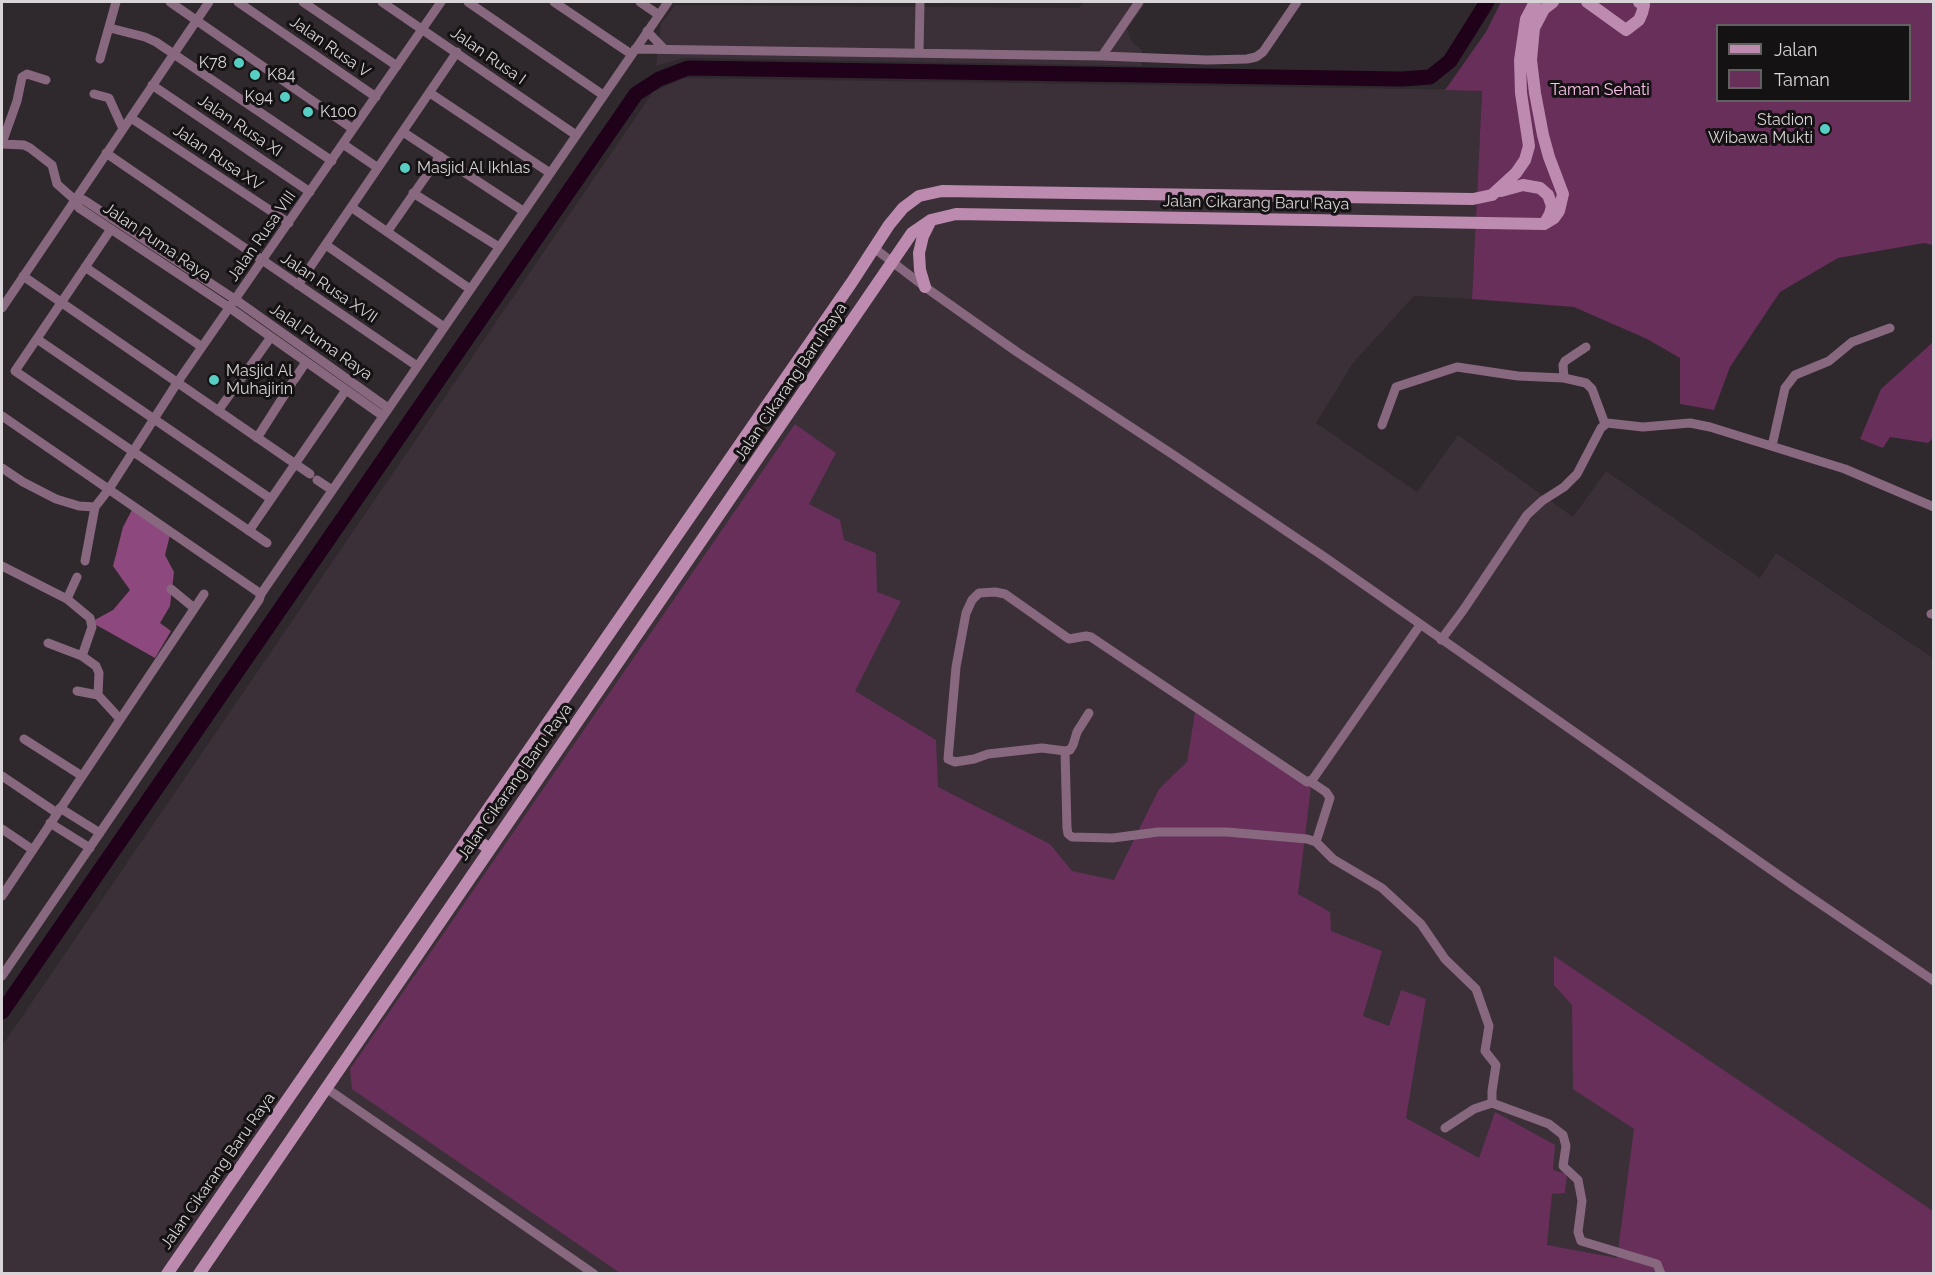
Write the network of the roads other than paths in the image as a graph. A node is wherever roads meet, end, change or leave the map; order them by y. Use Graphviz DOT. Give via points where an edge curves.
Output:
graph roads {
  1 [pos="116,2"];
  2 [pos="170,2"];
  3 [pos="209,2"];
  4 [pos="238,2"];
  5 [pos="303,2"];
  6 [pos="382,2"];
  7 [pos="441,2"];
  8 [pos="468,2"];
  9 [pos="554,2"];
  10 [pos="640,2"];
  11 [pos="668,2"];
  12 [pos="921,2"];
  13 [pos="1139,2"];
  14 [pos="1297,2"];
  15 [pos="1534,2"];
  16 [pos="1553,2"];
  17 [pos="1587,2"];
  18 [pos="1639,2"];
  19 [pos="659,15"];
  20 [pos="196,21"];
  21 [pos="110,28"];
  22 [pos="423,28"];
  23 [pos="647,31"];
  24 [pos="664,49"];
  25 [pos="458,52"];
  26 [pos="633,52"];
  27 [pos="919,52"];
  28 [pos="174,53"];
  29 [pos="1102,56"];
  30 [pos="100,59"];
  31 [pos="397,66"];
  32 [pos="46,80"];
  33 [pos="152,85"];
  34 [pos="430,93"];
  35 [pos="94,94"];
  36 [pos="603,95"];
  37 [pos="376,97"];
  38 [pos="130,118"];
  39 [pos="123,129"];
  40 [pos="353,129"];
  41 [pos="403,132"];
  42 [pos="576,135"];
  43 [pos="2,143"];
  44 [pos="343,144"];
  45 [pos="106,153"];
  46 [pos="440,156"];
  47 [pos="332,161"];
  48 [pos="378,168"];
  49 [pos="550,173"];
  50 [pos="310,192"];
  51 [pos="413,193"];
  52 [pos="1492,195"];
  53 [pos="75,200"];
  54 [pos="351,207"];
  55 [pos="523,211"];
  56 [pos="931,220"];
  57 [pos="289,223"];
  58 [pos="1544,224"];
  59 [pos="111,229"];
  60 [pos="387,232"];
  61 [pos="326,245"];
  62 [pos="499,246"];
  63 [pos="874,248"];
  64 [pos="263,261"];
  65 [pos="893,262"];
  66 [pos="85,267"];
  67 [pos="23,276"];
  68 [pos="298,285"];
  69 [pos="925,287"];
  70 [pos="470,289"];
  71 [pos="61,303"];
  72 [pos="233,304"];
  73 [pos="2,308"];
  74 [pos="444,327"];
  75 [pos="1890,328"];
  76 [pos="271,337"];
  77 [pos="37,339"];
  78 [pos="202,347"];
  79 [pos="1586,347"];
  80 [pos="306,362"];
  81 [pos="417,366"];
  82 [pos="1564,378"];
  83 [pos="177,383"];
  84 [pos="346,390"];
  85 [pos="218,411"];
  86 [pos="385,412"];
  87 [pos="2,416"];
  88 [pos="154,419"];
  89 [pos="1605,424"];
  90 [pos="1382,425"];
  91 [pos="257,438"];
  92 [pos="1773,446"];
  93 [pos="132,452"];
  94 [pos="294,464"];
  95 [pos="2,468"];
  96 [pos="108,489"];
  97 [pos="332,490"];
  98 [pos="271,500"];
  99 [pos="94,507"];
  100 [pos="1934,507"];
  101 [pos="249,531"];
  102 [pos="267,543"];
  103 [pos="85,561"];
  104 [pos="2,566"];
  105 [pos="77,578"];
  106 [pos="171,589"];
  107 [pos="204,594"];
  108 [pos="261,594"];
  109 [pos="68,599"];
  110 [pos="194,608"];
  111 [pos="1420,625"];
  112 [pos="1441,640"];
  113 [pos="48,643"];
  114 [pos="82,656"];
  115 [pos="77,691"];
  116 [pos="98,695"];
  117 [pos="1089,713"];
  118 [pos="120,719"];
  119 [pos="24,739"];
  120 [pos="1065,751"];
  121 [pos="2,776"];
  122 [pos="82,776"];
  123 [pos="1311,782"];
  124 [pos="59,811"];
  125 [pos="50,823"];
  126 [pos="2,829"];
  127 [pos="100,833"];
  128 [pos="469,836"];
  129 [pos="1316,842"];
  130 [pos="90,848"];
  131 [pos="489,848"];
  132 [pos="33,850"];
  133 [pos="2,896"];
  134 [pos="2,976"];
  135 [pos="1934,981"];
  136 [pos="326,1088"];
  137 [pos="1492,1103"];
  138 [pos="1445,1128"];
  139 [pos="167,1274"];
  140 [pos="199,1274"];
  141 [pos="594,1274"];
  142 [pos="1661,1274"];
  1 -- 21 [label="street"];
  2 -- 20 [label="street"];
  3 -- 20 [label="street"];
  4 -- 37 [label="street, Jalan Rusa V"];
  5 -- 31 [label="street"];
  6 -- 22 [label="street, Jalan Rusa I"];
  7 -- 22 [label="street, Jalan Rusa VIII"];
  8 -- 36 [label="street"];
  9 -- 26 [label="street"];
  10 -- 19 [label="street"];
  11 -- 19 [label="street"];
  12 -- 27 [label="street"];
  13 -- 29 [label="street"];
  14 -- 29 [label="street" via="1256,57 1207,60"];
  15 -- 52 [label="main road" via="1526,19 1520,60 1529,146 1516,173"];
  16 -- 58 [label="main road" via="1534,27 1531,60 1548,157 1563,194 1559,211"];
  17 -- 18 [label="main road" via="1626,30 1639,20 1644,5"];
  19 -- 23 [label="street"];
  20 -- 28 [label="street"];
  20 -- 40 [label="street"];
  21 -- 28 [label="street" via="150,39"];
  21 -- 30 [label="street"];
  22 -- 25 [label="street, Jalan Rusa I"];
  22 -- 31 [label="street, Jalan Rusa VIII"];
  23 -- 24 [label="street"];
  23 -- 26 [label="street"];
  24 -- 26 [label="street"];
  24 -- 27 [label="street"];
  25 -- 34 [label="street"];
  25 -- 42 [label="street, Jalan Rusa I"];
  26 -- 36 [label="street"];
  27 -- 29 [label="street"];
  28 -- 33 [label="street"];
  28 -- 47 [label="street"];
  31 -- 37 [label="street, Jalan Rusa VIII"];
  32 -- 43 [label="street" via="31,75 22,77"];
  33 -- 38 [label="street"];
  33 -- 50 [label="street, Jalan Rusa XI"];
  34 -- 41 [label="street"];
  34 -- 49 [label="street"];
  35 -- 39 [label="street" via="109,98"];
  36 -- 42 [label="street"];
  37 -- 40 [label="street, Jalan Rusa VIII"];
  38 -- 39 [label="street"];
  38 -- 57 [label="street, Jalan Rusa XV"];
  39 -- 45 [label="street"];
  40 -- 44 [label="street, Jalan Rusa VIII"];
  41 -- 46 [label="street"];
  41 -- 48 [label="street"];
  42 -- 49 [label="street"];
  43 -- 53 [label="street" via="24,145 52,165 57,184"];
  44 -- 47 [label="street, Jalan Rusa VIII"];
  44 -- 48 [label="street"];
  45 -- 53 [label="street"];
  45 -- 64 [label="street, Jalan Rusa XVII"];
  46 -- 51 [label="street"];
  46 -- 55 [label="street"];
  47 -- 50 [label="street, Jalan Rusa VIII"];
  48 -- 54 [label="street"];
  49 -- 55 [label="street"];
  50 -- 57 [label="street, Jalan Rusa VIII"];
  51 -- 60 [label="street"];
  51 -- 62 [label="street"];
  52 -- 58 [label="main road, Jalan Cikarang Baru Raya" via="1523,185 1540,188 1552,206"];
  52 -- 63 [label="main road, Jalan Cikarang Baru Raya" via="1473,199 942,191 919,196 903,208"];
  53 -- 59 [label="street, Jalan Puma Raya" via="79,208"];
  53 -- 67 [label="street"];
  53 -- 72 [label="street, Jalan Puma Raya" via="84,200"];
  54 -- 60 [label="street"];
  54 -- 61 [label="street"];
  55 -- 62 [label="street"];
  56 -- 58 [label="main road, Jalan Cikarang Baru Raya" via="956,214"];
  56 -- 65 [label="main road, Jalan Cikarang Baru Raya" via="912,233"];
  56 -- 69 [label="main road" via="920,253"];
  57 -- 64 [label="street, Jalan Rusa VIII"];
  59 -- 66 [label="street"];
  59 -- 72 [label="street, Jalan Puma Raya"];
  60 -- 70 [label="street"];
  61 -- 68 [label="street"];
  61 -- 74 [label="street"];
  62 -- 70 [label="street"];
  63 -- 65 [label="street"];
  63 -- 128 [label="main road, Jalan Cikarang Baru Raya"];
  64 -- 68 [label="street, Jalan Rusa XVII"];
  64 -- 72 [label="street, Jalan Rusa VIII"];
  65 -- 69 [label="street"];
  65 -- 131 [label="main road, Jalan Cikarang Baru Raya"];
  66 -- 71 [label="street"];
  66 -- 78 [label="street"];
  67 -- 71 [label="street"];
  67 -- 73 [label="street"];
  68 -- 81 [label="street, Jalan Rusa XVII"];
  69 -- 111 [label="street"];
  70 -- 74 [label="street"];
  71 -- 77 [label="street"];
  71 -- 83 [label="street"];
  72 -- 76 [label="street, Jalan Puma Raya"];
  72 -- 78 [label="street, Jalan Rusa VIII"];
  72 -- 86 [label="street, Jalal Puma Raya"];
  74 -- 81 [label="street"];
  75 -- 92 [label="street" via="1852,342 1829,361 1789,380"];
  76 -- 80 [label="street, Jalan Puma Raya"];
  76 -- 85 [label="street"];
  77 -- 88 [label="street"];
  77 -- 93 [label="street" via="16,372"];
  78 -- 83 [label="street, Jalan Rusa VIII"];
  79 -- 82 [label="street" via="1565,361"];
  80 -- 84 [label="street, Jalan Puma Raya"];
  80 -- 91 [label="street"];
  81 -- 86 [label="street"];
  82 -- 89 [label="street" via="1592,388"];
  82 -- 90 [label="street" via="1449,368 1396,387"];
  83 -- 85 [label="street"];
  83 -- 88 [label="street, Jalan Rusa VIII"];
  84 -- 86 [label="street, Jalan Puma Raya"];
  84 -- 94 [label="street"];
  85 -- 91 [label="street"];
  86 -- 97 [label="street"];
  87 -- 96 [label="street"];
  88 -- 93 [label="street, Jalan Rusa VIII"];
  88 -- 98 [label="street"];
  89 -- 92 [label="street" via="1643,427 1690,423"];
  89 -- 112 [label="street" via="1578,474 1527,515"];
  91 -- 94 [label="street"];
  92 -- 100 [label="street" via="1845,469"];
  93 -- 96 [label="street, Jalan Rusa VIII"];
  93 -- 101 [label="street"];
  94 -- 97 [label="street"];
  94 -- 98 [label="street"];
  95 -- 99 [label="street" via="56,499"];
  96 -- 99 [label="street, Jalan Rusa VIII"];
  96 -- 108 [label="street"];
  97 -- 108 [label="street"];
  98 -- 101 [label="street"];
  99 -- 103 [label="street"];
  101 -- 102 [label="street"];
  104 -- 109 [label="street"];
  105 -- 109 [label="street"];
  106 -- 110 [label="street"];
  107 -- 110 [label="street"];
  108 -- 127 [label="street"];
  109 -- 114 [label="street" via="92,623"];
  110 -- 118 [label="street"];
  111 -- 112 [label="street"];
  111 -- 123 [label="street"];
  112 -- 135 [label="street"];
  113 -- 114 [label="street"];
  114 -- 116 [label="street" via="98,669"];
  115 -- 116 [label="street"];
  116 -- 118 [label="street"];
  117 -- 120 [label="street" via="1070,750"];
  118 -- 122 [label="street"];
  119 -- 122 [label="street"];
  120 -- 123 [label="street" via="1042,748 955,762 948,759 964,624 972,600 980,593 1005,594 1069,639 1091,637 1304,781"];
  120 -- 129 [label="street" via="1067,828 1072,837 1227,832"];
  121 -- 124 [label="street"];
  122 -- 124 [label="street"];
  123 -- 129 [label="street" via="1330,798"];
  124 -- 125 [label="street"];
  124 -- 127 [label="street"];
  125 -- 130 [label="street"];
  125 -- 132 [label="street"];
  126 -- 132 [label="street"];
  127 -- 130 [label="street"];
  128 -- 131 [label="main road"];
  128 -- 139 [label="main road, Jalan Cikarang Baru Raya"];
  129 -- 137 [label="street" via="1333,859 1393,897 1421,924 1445,960 1473,984 1488,1020 1485,1051 1496,1065"];
  130 -- 134 [label="street"];
  131 -- 136 [label="main road, Jalan Cikarang Baru Raya"];
  132 -- 133 [label="street"];
  136 -- 140 [label="main road, Jalan Cikarang Baru Raya"];
  136 -- 141 [label="street"];
  137 -- 138 [label="street" via="1474,1109"];
  137 -- 142 [label="street" via="1549,1124 1563,1135 1563,1166 1578,1180 1582,1201 1578,1232 1581,1240 1657,1264"];
}
